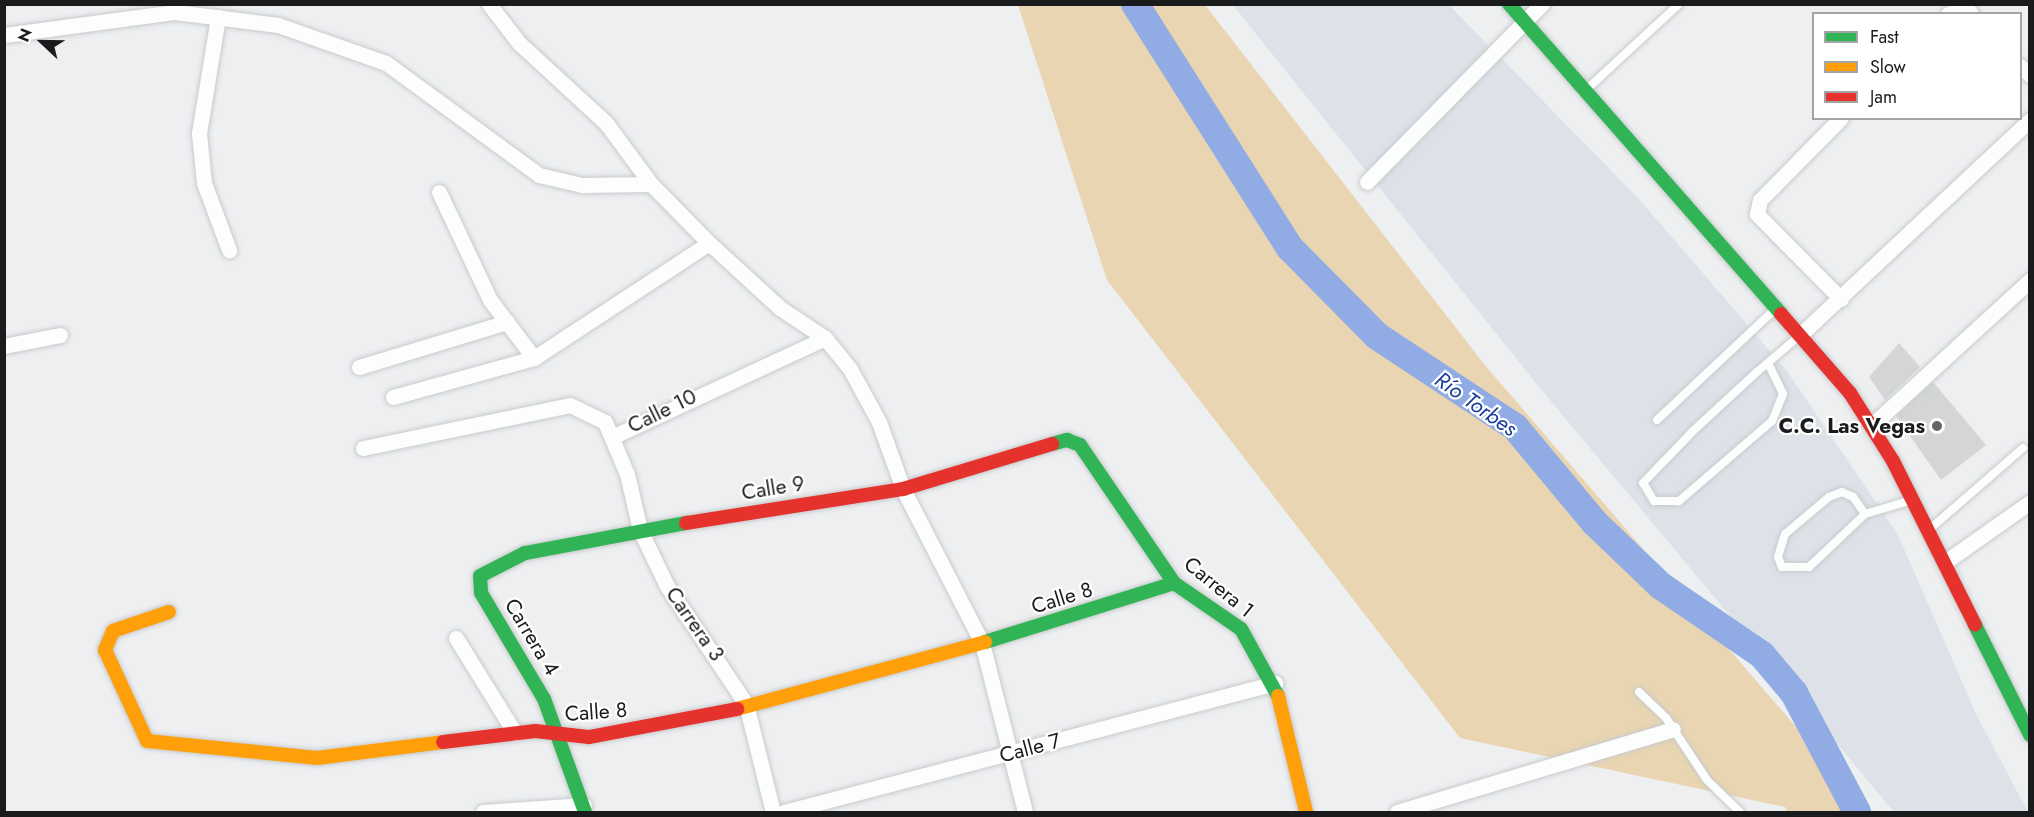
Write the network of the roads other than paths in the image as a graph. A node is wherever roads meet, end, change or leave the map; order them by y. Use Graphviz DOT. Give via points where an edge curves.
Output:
graph roads {
  1 [pos="489,4"];
  2 [pos="1509,4"];
  3 [pos="1542,4"];
  4 [pos="1679,4"];
  5 [pos="1956,12"];
  6 [pos="1969,12"];
  7 [pos="218,16"];
  8 [pos="1524,21"];
  9 [pos="4,36"];
  10 [pos="1587,90"];
  11 [pos="1839,120"];
  12 [pos="2030,120"];
  13 [pos="1367,182"];
  14 [pos="651,184"];
  15 [pos="439,192"];
  16 [pos="709,243"];
  17 [pos="229,250"];
  18 [pos="2030,280"];
  19 [pos="1841,299"];
  20 [pos="1777,307"];
  21 [pos="507,322"];
  22 [pos="1801,334"];
  23 [pos="60,335"];
  24 [pos="825,338"];
  25 [pos="4,346"];
  26 [pos="534,358"];
  27 [pos="1768,363"];
  28 [pos="359,367"];
  29 [pos="393,397"];
  30 [pos="1656,420"];
  31 [pos="1873,424"];
  32 [pos="612,437"];
  33 [pos="1080,445"];
  34 [pos="363,448"];
  35 [pos="2023,448"];
  36 [pos="903,489"];
  37 [pos="1910,500"];
  38 [pos="2030,502"];
  39 [pos="1865,514"];
  40 [pos="640,530"];
  41 [pos="1927,531"];
  42 [pos="1945,562"];
  43 [pos="1174,583"];
  44 [pos="480,584"];
  45 [pos="169,612"];
  46 [pos="456,638"];
  47 [pos="982,643"];
  48 [pos="1275,683"];
  49 [pos="1639,692"];
  50 [pos="746,704"];
  51 [pos="1673,729"];
  52 [pos="516,733"];
  53 [pos="2030,735"];
  54 [pos="561,738"];
  55 [pos="1011,754"];
  56 [pos="585,809"];
  57 [pos="483,813"];
  58 [pos="773,813"];
  59 [pos="784,813"];
  60 [pos="1025,813"];
  61 [pos="1306,813"];
  62 [pos="1397,813"];
  63 [pos="1740,813"];
  1 -- 14 [label="street" via="519,43 606,123"];
  2 -- 8 [label="street"];
  3 -- 8 [label="street"];
  4 -- 10 [label="lane"];
  5 -- 6 [label="street"];
  7 -- 9 [label="street" via="176,12"];
  7 -- 14 [label="street" via="300,31 386,63 539,175 582,185"];
  7 -- 17 [label="street" via="199,133 204,183"];
  8 -- 10 [label="street"];
  8 -- 13 [label="street"];
  10 -- 20 [label="street"];
  11 -- 19 [label="street" via="1760,200 1757,214"];
  12 -- 19 [label="street"];
  14 -- 16 [label="street"];
  15 -- 21 [label="street" via="490,300"];
  16 -- 24 [label="street" via="780,308"];
  16 -- 26 [label="street"];
  18 -- 31 [label="street"];
  19 -- 22 [label="street"];
  20 -- 22 [label="street"];
  20 -- 30 [label="lane"];
  21 -- 26 [label="street"];
  21 -- 28 [label="street"];
  22 -- 27 [label="lane"];
  22 -- 31 [label="street"];
  23 -- 25 [label="street"];
  24 -- 32 [label="street, Calle 10"];
  24 -- 36 [label="street" via="867,396"];
  26 -- 29 [label="street"];
  27 -- 27 [label="lane" via="1643,483 1654,501 1679,501 1772,421 1784,394"];
  31 -- 37 [label="street"];
  32 -- 34 [label="street, Calle 10" via="590,410 570,405"];
  32 -- 40 [label="street, Carrera 3"];
  33 -- 36 [label="street, Calle 9" via="1067,440 1045,444 1007,461"];
  33 -- 43 [label="street, Carrera 1"];
  35 -- 41 [label="lane"];
  36 -- 40 [label="street, Calle 9"];
  36 -- 47 [label="street"];
  37 -- 39 [label="lane"];
  37 -- 41 [label="street"];
  38 -- 42 [label="street"];
  39 -- 39 [label="lane" via="1809,567 1782,567 1778,556 1785,534 1829,497 1842,492 1853,497"];
  40 -- 44 [label="street, Calle 9" via="525,553 486,570"];
  40 -- 50 [label="street, Carrera 3" via="667,586"];
  41 -- 42 [label="street"];
  42 -- 53 [label="street"];
  43 -- 47 [label="street, Calle 8"];
  43 -- 48 [label="street, Carrera 1" via="1241,628"];
  44 -- 54 [label="street, Carrera 4"];
  45 -- 52 [label="street, Calle 8" via="113,630 105,650 147,741 317,758"];
  46 -- 52 [label="street"];
  47 -- 50 [label="street, Calle 8"];
  47 -- 55 [label="street"];
  48 -- 55 [label="street, Calle 7"];
  48 -- 61 [label="street, Carrera 1"];
  49 -- 51 [label="lane"];
  50 -- 54 [label="street, Calle 8" via="693,721"];
  50 -- 58 [label="street, Carrera 3"];
  51 -- 62 [label="street"];
  51 -- 63 [label="lane" via="1707,780"];
  52 -- 54 [label="street, Calle 8"];
  54 -- 56 [label="street, Carrera 4"];
  55 -- 59 [label="street, Calle 7"];
  55 -- 60 [label="street"];
  56 -- 57 [label="street"];
}
